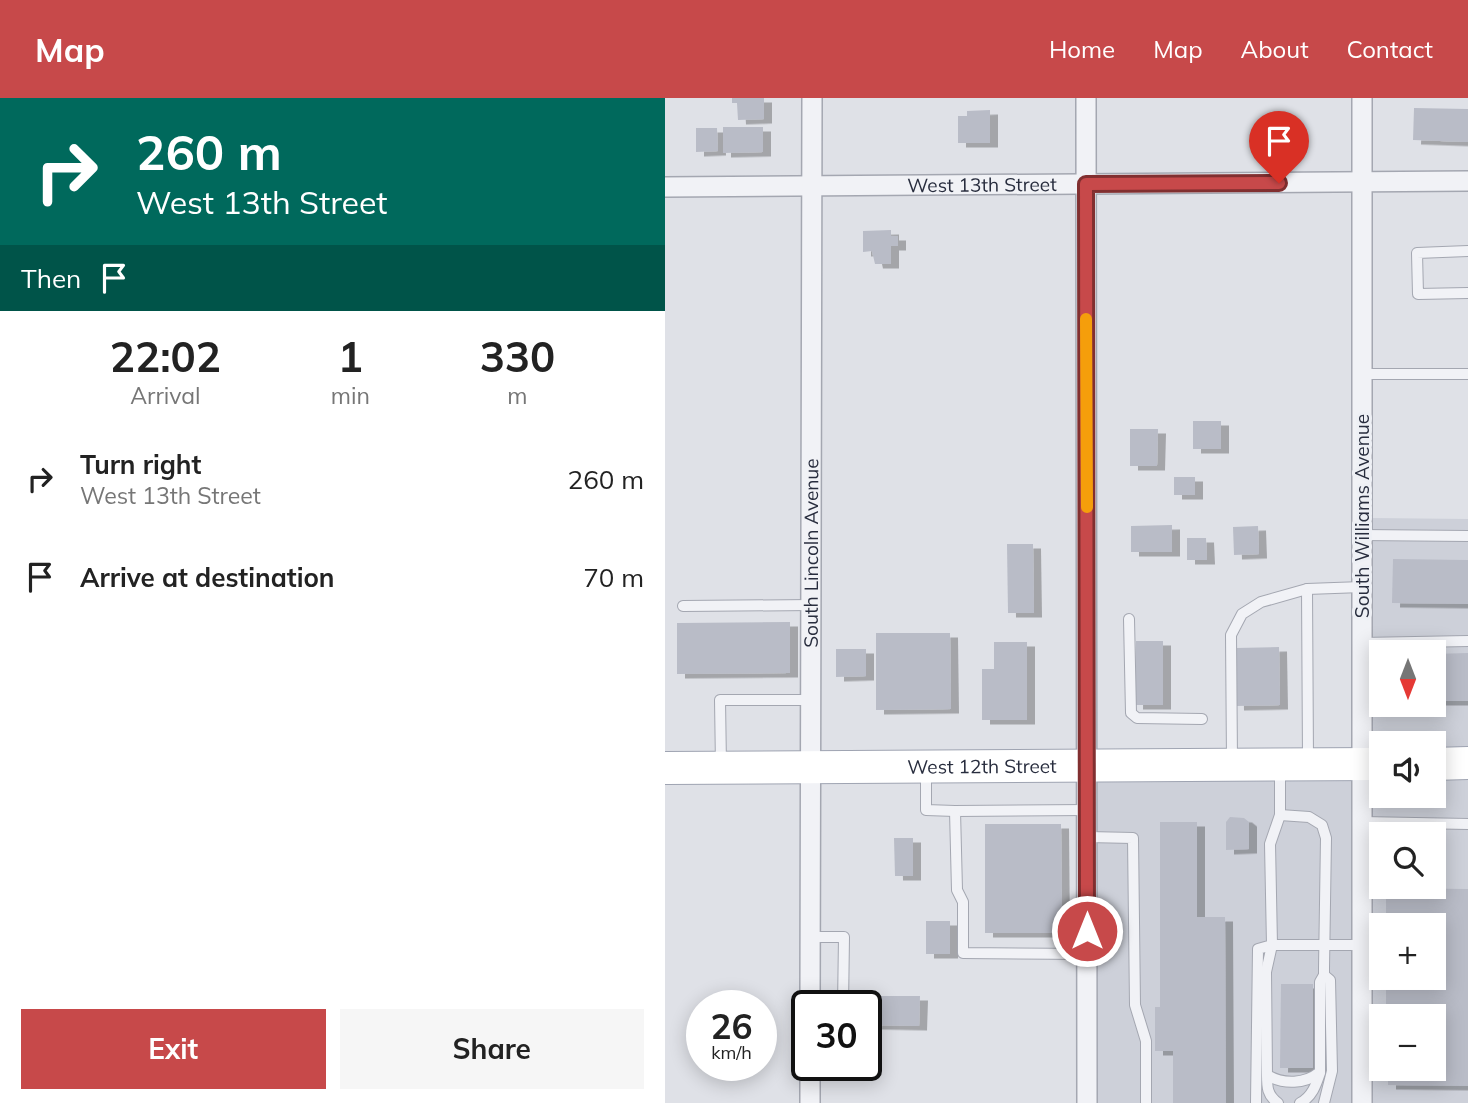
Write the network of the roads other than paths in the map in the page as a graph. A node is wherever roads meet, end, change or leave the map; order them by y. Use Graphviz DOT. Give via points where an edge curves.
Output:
graph roads {
  1 [pos="812,98"];
  2 [pos="1086,98"];
  3 [pos="1362,98"];
  4 [pos="1468,181"];
  5 [pos="1361,182"];
  6 [pos="1086,184"];
  7 [pos="812,186"];
  8 [pos="665,187"];
  9 [pos="1468,251"];
  10 [pos="1468,293"];
  11 [pos="1362,374"];
  12 [pos="1468,374"];
  13 [pos="1362,535"];
  14 [pos="1468,536"];
  15 [pos="1362,587"];
  16 [pos="1307,589"];
  17 [pos="812,605"];
  18 [pos="683,606"];
  19 [pos="1129,619"];
  20 [pos="1468,641"];
  21 [pos="1362,643"];
  22 [pos="812,700"];
  23 [pos="1202,719"];
  24 [pos="1369,737"];
  25 [pos="1468,763"];
  26 [pos="1294,764"];
  27 [pos="1369,764"];
  28 [pos="1446,764"];
  29 [pos="1087,765"];
  30 [pos="1232,765"];
  31 [pos="926,766"];
  32 [pos="721,767"];
  33 [pos="812,767"];
  34 [pos="665,768"];
  35 [pos="1369,777"];
  36 [pos="1087,810"];
  37 [pos="955,811"];
  38 [pos="1280,816"];
  39 [pos="1362,822"];
  40 [pos="1468,824"];
  41 [pos="1087,837"];
  42 [pos="811,937"];
  43 [pos="1272,945"];
  44 [pos="1362,945"];
  45 [pos="1324,946"];
  46 [pos="1087,954"];
  47 [pos="1324,975"];
  48 [pos="810,990"];
  49 [pos="843,990"];
  50 [pos="1320,1072"];
  51 [pos="1267,1075"];
  52 [pos="810,1081"];
  53 [pos="810,1103"];
  54 [pos="1087,1103"];
  55 [pos="1146,1103"];
  56 [pos="1256,1103"];
  57 [pos="1278,1103"];
  58 [pos="1300,1103"];
  59 [pos="1324,1103"];
  60 [pos="1362,1103"];
  1 -- 7 [label="street, South Lincoln Avenue"];
  2 -- 6 [label="street"];
  3 -- 5 [label="street, South Williams Avenue"];
  4 -- 5 [label="street, West 13th Street"];
  5 -- 6 [label="street, West 13th Street"];
  5 -- 11 [label="street, South Williams Avenue"];
  6 -- 7 [label="street, West 13th Street"];
  6 -- 29 [label="street"];
  7 -- 8 [label="street, West 13th Street"];
  7 -- 17 [label="street, South Lincoln Avenue"];
  9 -- 10 [label="lane" via="1417,253 1418,294"];
  11 -- 12 [label="lane"];
  11 -- 13 [label="street, South Williams Avenue"];
  13 -- 14 [label="lane"];
  13 -- 15 [label="street, South Williams Avenue"];
  15 -- 16 [label="lane"];
  15 -- 21 [label="street, South Williams Avenue"];
  16 -- 26 [label="lane"];
  16 -- 30 [label="lane" via="1261,602 1243,614 1231,635"];
  17 -- 18 [label="lane"];
  17 -- 22 [label="street, South Lincoln Avenue"];
  19 -- 23 [label="lane" via="1131,713 1137,718"];
  20 -- 21 [label="lane"];
  21 -- 24 [label="street, South Williams Avenue"];
  22 -- 32 [label="lane" via="720,700"];
  22 -- 33 [label="street, South Lincoln Avenue"];
  25 -- 28 [label="main road"];
  26 -- 27 [label="main road, West 12th Street"];
  26 -- 30 [label="main road, West 12th Street"];
  26 -- 38 [label="lane"];
  29 -- 30 [label="main road, West 12th Street"];
  29 -- 31 [label="main road, West 12th Street"];
  29 -- 36 [label="street"];
  31 -- 33 [label="main road, West 12th Street"];
  31 -- 37 [label="lane" via="926,810"];
  32 -- 33 [label="main road, West 12th Street"];
  32 -- 34 [label="main road, West 12th Street"];
  33 -- 42 [label="street, South Lincoln Avenue"];
  35 -- 39 [label="street, South Williams Avenue"];
  36 -- 37 [label="lane"];
  36 -- 41 [label="street"];
  37 -- 46 [label="lane" via="963,953"];
  38 -- 43 [label="lane" via="1270,844"];
  38 -- 45 [label="lane" via="1309,817 1322,825 1326,838"];
  39 -- 40 [label="lane"];
  39 -- 44 [label="street, South Williams Avenue"];
  41 -- 46 [label="street"];
  41 -- 55 [label="lane" via="1133,838 1135,1005 1146,1041"];
  42 -- 48 [label="street, South Lincoln Avenue"];
  42 -- 49 [label="lane" via="844,937"];
  43 -- 45 [label="lane"];
  43 -- 51 [label="lane" via="1266,972"];
  43 -- 56 [label="lane" via="1258,949"];
  44 -- 45 [label="lane"];
  44 -- 60 [label="street, South Williams Avenue"];
  45 -- 47 [label="lane"];
  46 -- 54 [label="street"];
  47 -- 50 [label="lane" via="1320,982"];
  47 -- 59 [label="lane" via="1330,981 1332,1071"];
  50 -- 51 [label="lane" via="1299,1081 1277,1081"];
  50 -- 58 [label="lane" via="1307,1100"];
  51 -- 57 [label="lane" via="1267,1090"];
  52 -- 53 [label="street"];
}
